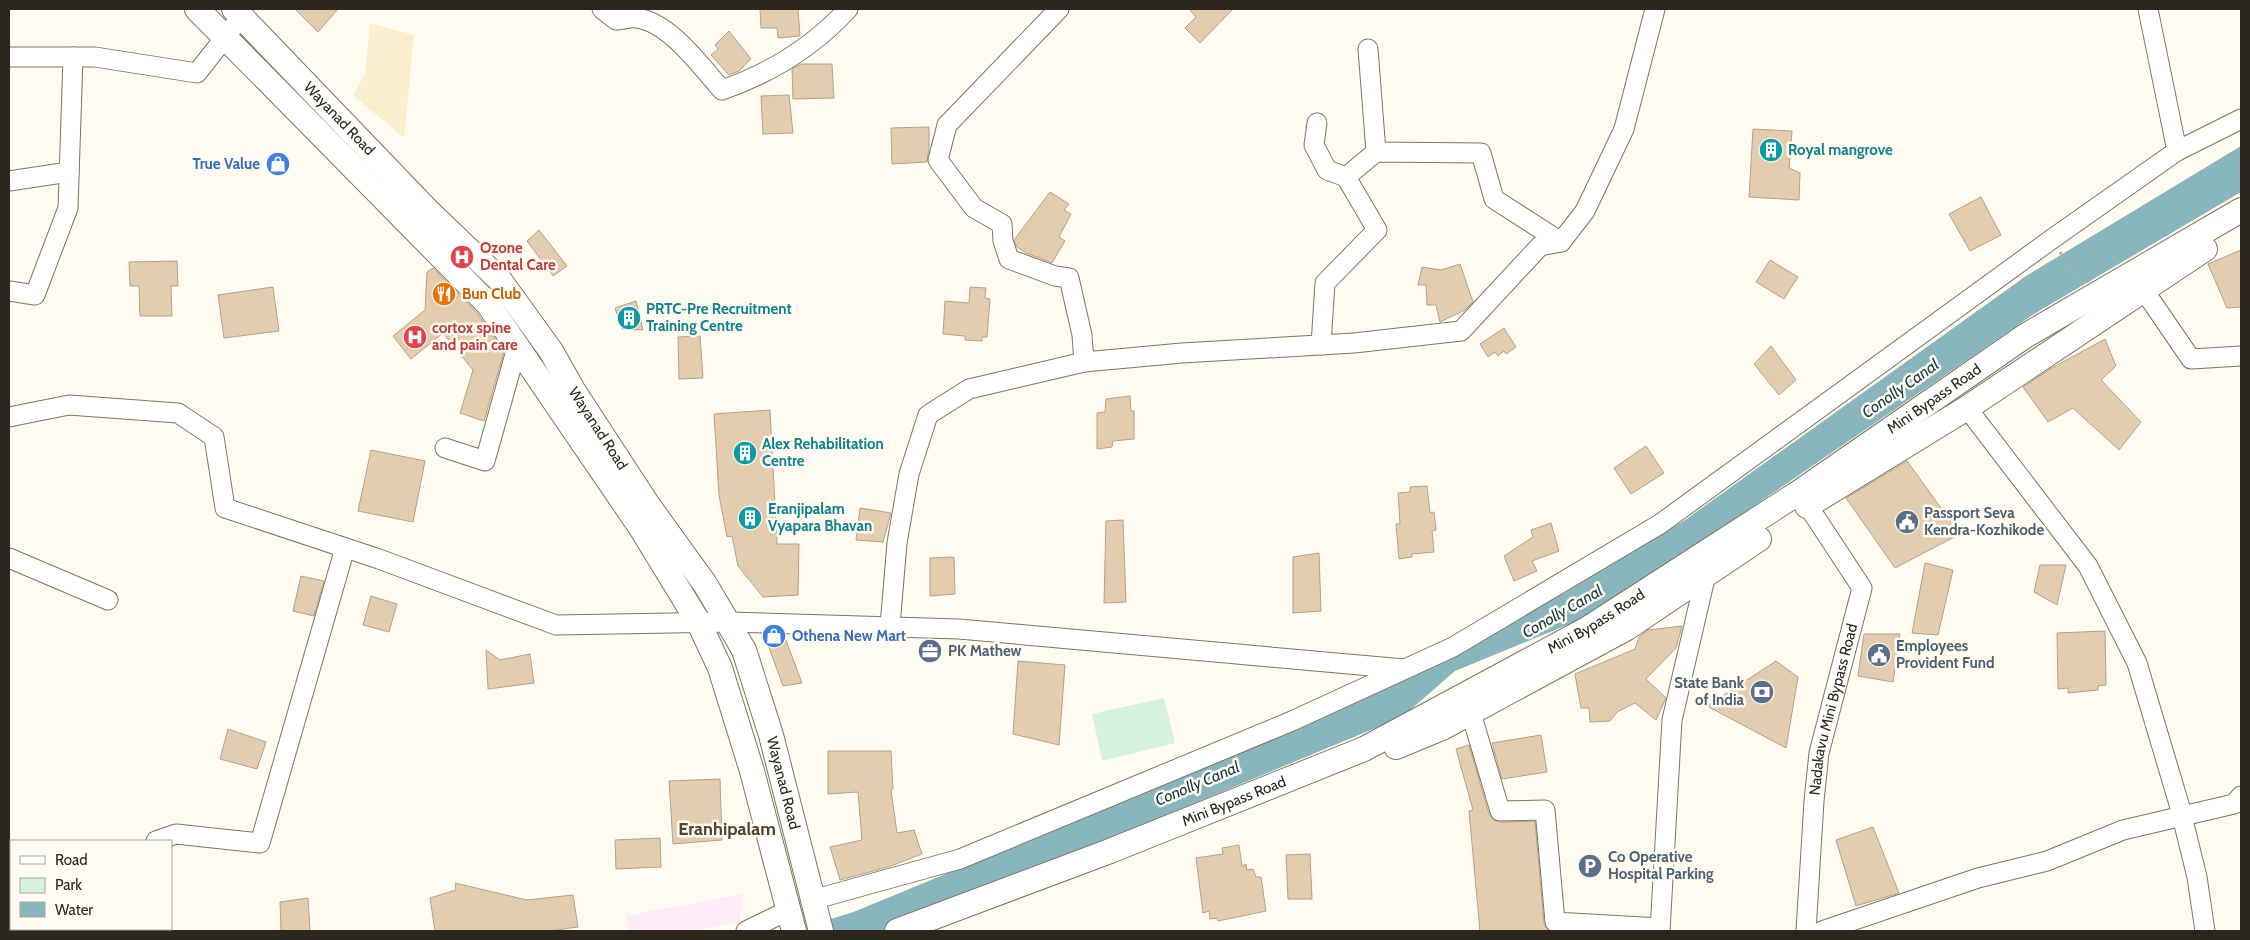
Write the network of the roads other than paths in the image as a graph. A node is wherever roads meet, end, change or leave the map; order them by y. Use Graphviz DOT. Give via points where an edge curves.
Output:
graph roads {
  1 [pos="197,9"];
  2 [pos="602,9"];
  3 [pos="848,9"];
  4 [pos="1058,9"];
  5 [pos="1655,9"];
  6 [pos="2148,9"];
  7 [pos="240,11"];
  8 [pos="225,38"];
  9 [pos="1368,49"];
  10 [pos="9,57"];
  11 [pos="73,57"];
  12 [pos="2241,119"];
  13 [pos="1317,123"];
  14 [pos="2177,151"];
  15 [pos="1376,152"];
  16 [pos="69,172"];
  17 [pos="1346,177"];
  18 [pos="9,181"];
  19 [pos="2241,210"];
  20 [pos="2241,228"];
  21 [pos="1561,242"];
  22 [pos="2143,289"];
  23 [pos="9,291"];
  24 [pos="1321,345"];
  25 [pos="518,347"];
  26 [pos="2241,356"];
  27 [pos="1084,362"];
  28 [pos="1967,408"];
  29 [pos="9,417"];
  30 [pos="445,448"];
  31 [pos="1808,506"];
  32 [pos="345,548"];
  33 [pos="9,558"];
  34 [pos="1706,574"];
  35 [pos="108,600"];
  36 [pos="729,622"];
  37 [pos="699,623"];
  38 [pos="890,626"];
  39 [pos="1405,669"];
  40 [pos="1471,712"];
  41 [pos="2241,796"];
  42 [pos="2182,816"];
  43 [pos="159,840"];
  44 [pos="812,900"];
  45 [pos="791,921"];
  46 [pos="1660,929"];
  47 [pos="746,931"];
  48 [pos="821,931"];
  49 [pos="897,931"];
  50 [pos="943,931"];
  51 [pos="1806,931"];
  52 [pos="1822,931"];
  53 [pos="2205,931"];
  1 -- 8 [label="main road, Wayanad Road"];
  2 -- 3 [label="street" via="616,20 636,18 667,33 694,55 722,90 795,56 816,41"];
  4 -- 27 [label="street" via="947,125 938,160 974,208 1002,224 1009,259 1069,278 1082,334"];
  5 -- 21 [label="street" via="1624,130 1584,210"];
  6 -- 14 [label="street"];
  7 -- 8 [label="street"];
  7 -- 36 [label="main road, Wayanad Road" via="429,212 499,279 551,351 632,480"];
  8 -- 11 [label="street" via="197,73 95,57"];
  8 -- 25 [label="main road, Wayanad Road" via="488,304"];
  9 -- 15 [label="street"];
  10 -- 11 [label="street"];
  11 -- 16 [label="street"];
  12 -- 14 [label="street"];
  13 -- 17 [label="street" via="1314,145 1327,170"];
  14 -- 39 [label="street" via="2052,238 1660,524 1453,647"];
  15 -- 17 [label="street"];
  15 -- 21 [label="street" via="1481,153 1494,199"];
  16 -- 18 [label="street"];
  16 -- 23 [label="street" via="68,208 35,295"];
  17 -- 24 [label="street" via="1377,230 1325,283"];
  19 -- 49 [label="main road, Mini Bypass Road" via="2025,336 1798,493 1587,629 1364,749 1110,851"];
  20 -- 22 [label="main road, Mini Bypass Road"];
  21 -- 24 [label="street" via="1540,246 1461,331"];
  22 -- 26 [label="street" via="2191,360"];
  22 -- 28 [label="main road, Mini Bypass Road"];
  24 -- 27 [label="street"];
  25 -- 30 [label="street" via="485,461"];
  25 -- 37 [label="main road, Wayanad Road" via="641,528"];
  27 -- 38 [label="street" via="969,389 928,415 909,474 897,543"];
  28 -- 31 [label="main road, Mini Bypass Road"];
  28 -- 42 [label="street" via="2088,566 2137,662"];
  29 -- 32 [label="street" via="70,405 178,412 214,437 225,508"];
  31 -- 34 [label="main road, Mini Bypass Road"];
  31 -- 51 [label="street, Nadakavu Mini Bypass Road" via="1862,588 1819,753"];
  32 -- 37 [label="street" via="556,625"];
  32 -- 43 [label="street" via="260,843 176,834"];
  33 -- 35 [label="street"];
  34 -- 40 [label="main road, Mini Bypass Road" via="1627,628"];
  34 -- 46 [label="street" via="1672,720"];
  36 -- 37 [label="street"];
  36 -- 38 [label="street"];
  36 -- 44 [label="main road, Wayanad Road" via="744,650 771,735"];
  37 -- 45 [label="main road, Wayanad Road" via="720,668 752,771"];
  38 -- 39 [label="street" via="959,628"];
  39 -- 44 [label="street" via="1283,725 960,859"];
  40 -- 46 [label="street" via="1500,812 1545,810 1555,922"];
  40 -- 50 [label="main road, Mini Bypass Road" via="1442,728"];
  41 -- 42 [label="street" via="2234,804"];
  42 -- 52 [label="street" via="2123,830 2046,861 1970,881"];
  42 -- 53 [label="street" via="2197,877"];
  44 -- 48 [label="main road, Wayanad Road"];
  45 -- 47 [label="street"];
}
